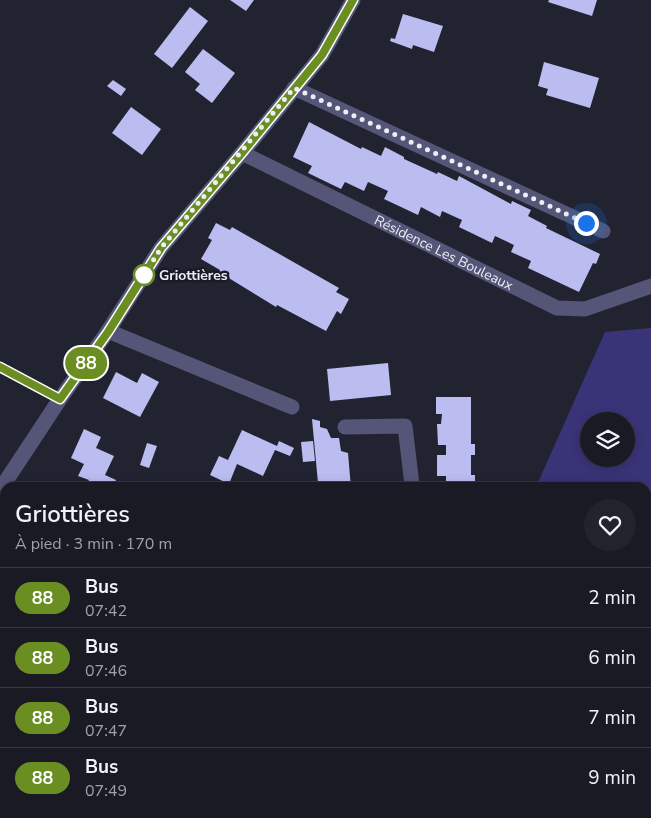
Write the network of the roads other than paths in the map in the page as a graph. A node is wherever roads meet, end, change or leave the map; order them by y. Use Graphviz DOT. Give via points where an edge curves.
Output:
graph roads {
  1 [pos="353,0"];
  2 [pos="294,88"];
  3 [pos="242,153"];
  4 [pos="603,231"];
  5 [pos="651,286"];
  6 [pos="108,332"];
  7 [pos="0,367"];
  8 [pos="60,399"];
  9 [pos="292,407"];
  10 [pos="345,427"];
  11 [pos="5,482"];
  12 [pos="412,482"];
  1 -- 2 [label="street" via="322,55"];
  2 -- 3 [label="street"];
  2 -- 4 [label="street"];
  3 -- 5 [label="street, Résidence Les Bouleaux" via="557,308 585,310"];
  3 -- 6 [label="street" via="161,248"];
  6 -- 8 [label="street"];
  6 -- 9 [label="street"];
  7 -- 8 [label="lane"];
  8 -- 11 [label="street"];
  10 -- 12 [label="street" via="405,426"];
}
